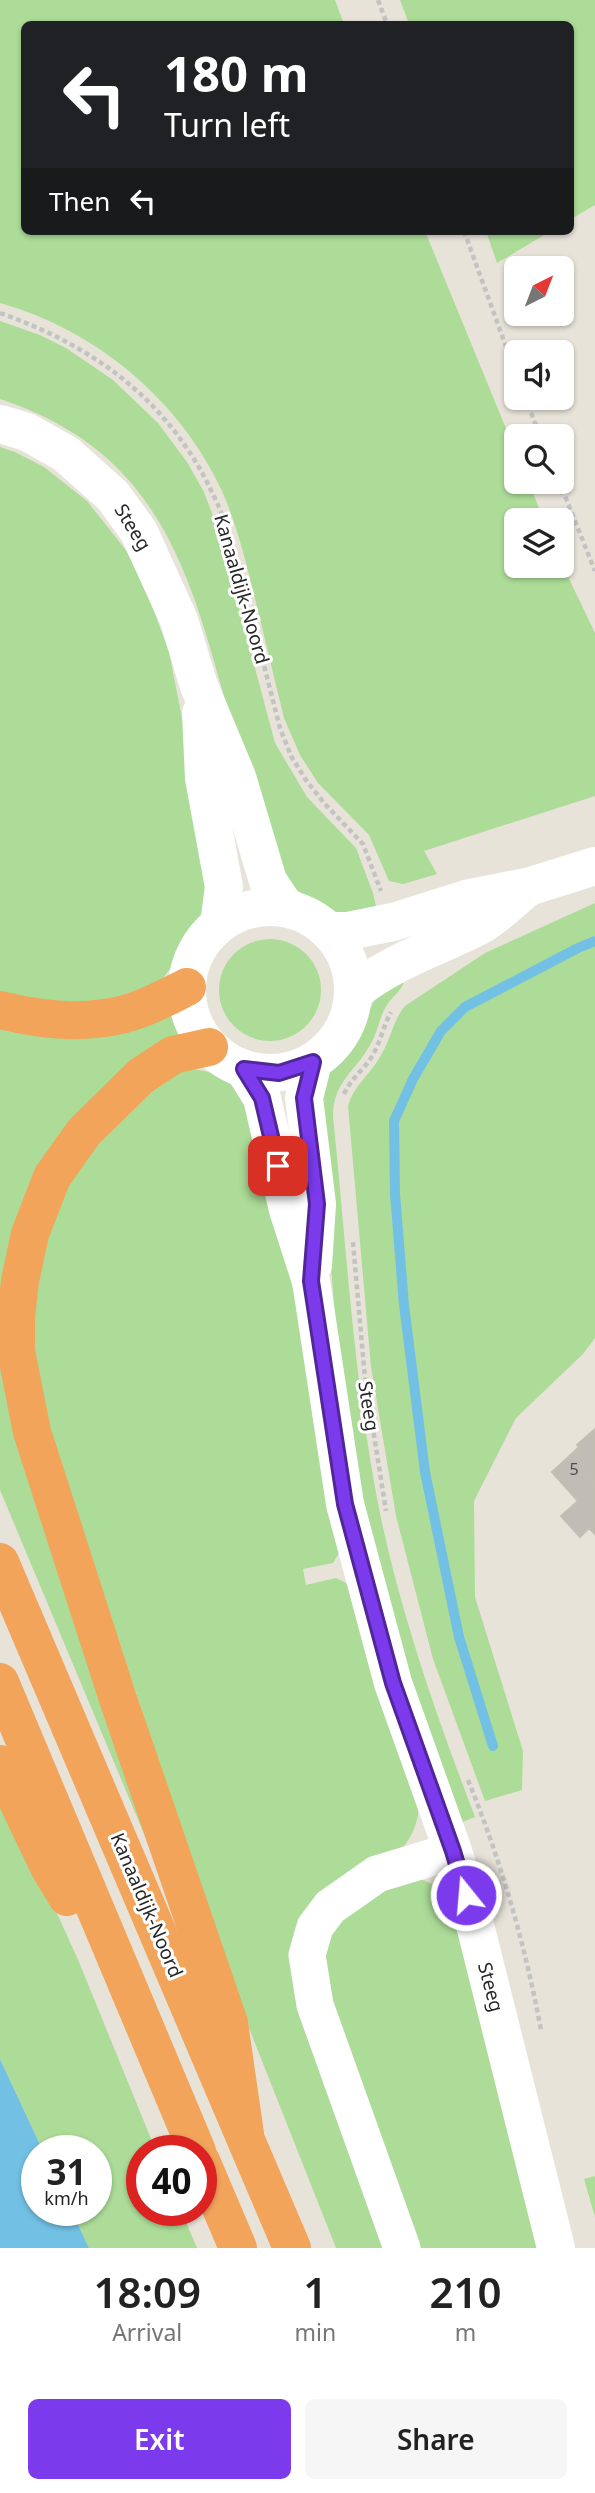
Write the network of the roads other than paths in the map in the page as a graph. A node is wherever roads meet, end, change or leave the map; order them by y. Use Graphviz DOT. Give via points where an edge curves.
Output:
graph roads {
  1 [pos="0,424"];
  2 [pos="199,686"];
  3 [pos="595,866"];
  4 [pos="531,886"];
  5 [pos="286,908"];
  6 [pos="219,924"];
  7 [pos="329,931"];
  8 [pos="187,987"];
  9 [pos="354,992"];
  10 [pos="0,1010"];
  11 [pos="209,1047"];
  12 [pos="313,1062"];
  13 [pos="244,1069"];
  14 [pos="311,1281"];
  15 [pos="0,1562"];
  16 [pos="0,1682"];
  17 [pos="0,1764"];
  18 [pos="453,1851"];
  19 [pos="141,2019"];
  20 [pos="245,2134"];
  21 [pos="190,2135"];
  22 [pos="217,2199"];
  23 [pos="238,2248"];
  24 [pos="292,2248"];
  25 [pos="402,2248"];
  26 [pos="556,2248"];
  1 -- 2 [label="main road, Steeg" via="27,432 66,454 113,496 156,565"];
  2 -- 5 [label="main road, Steeg" via="237,777 268,881"];
  2 -- 6 [label="main road, Steeg" via="204,778 224,887"];
  3 -- 4 [label="main road"];
  4 -- 7 [label="main road" via="466,898 393,922"];
  4 -- 9 [label="main road" via="481,925 407,957"];
  5 -- 6 [label="main road" via="250,909"];
  5 -- 7 [label="main road" via="302,912"];
  6 -- 8 [label="main road" via="196,952"];
  7 -- 9 [label="main road" via="348,959"];
  8 -- 10 [label="highway" via="151,1005 105,1018 57,1019"];
  8 -- 11 [label="main road" via="196,1029"];
  9 -- 12 [label="main road" via="343,1032"];
  11 -- 13 [label="main road"];
  11 -- 20 [label="highway" via="173,1055 141,1076 84,1132 52,1177 30,1234 20,1281 16,1351 32,1432 229,2023"];
  12 -- 13 [label="main road" via="279,1073"];
  12 -- 14 [label="main road, Steeg" via="304,1098 317,1204"];
  13 -- 14 [label="main road, Steeg" via="262,1098 288,1210"];
  14 -- 18 [label="main road, Steeg" via="345,1504 393,1683"];
  15 -- 20 [label="highway, Kanaaldijk-Noord"];
  16 -- 19 [label="highway"];
  17 -- 19 [label="highway" via="50,1867"];
  18 -- 25 [label="street" via="377,1874 339,1900 315,1927 307,1955 315,2005"];
  18 -- 26 [label="main road, Steeg"];
  19 -- 21 [label="highway"];
  20 -- 24 [label="highway, Kanaaldijk-Noord"];
  22 -- 23 [label="highway"];
}
